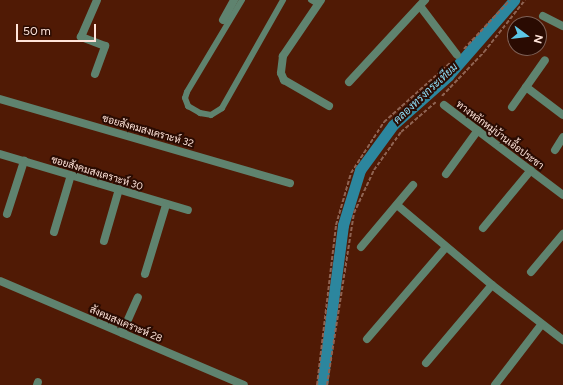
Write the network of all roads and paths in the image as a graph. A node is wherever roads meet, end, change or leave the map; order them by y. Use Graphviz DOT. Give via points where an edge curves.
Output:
graph roads {
  1 [pos="96,0"];
  2 [pos="234,0"];
  3 [pos="242,0"];
  4 [pos="283,0"];
  5 [pos="510,0"];
  6 [pos="525,0"];
  7 [pos="316,1"];
  8 [pos="422,3"];
  9 [pos="547,18"];
  10 [pos="223,20"];
  11 [pos="563,26"];
  12 [pos="457,56"];
  13 [pos="545,60"];
  14 [pos="95,74"];
  15 [pos="349,82"];
  16 [pos="526,87"];
  17 [pos="0,99"];
  18 [pos="329,106"];
  19 [pos="444,106"];
  20 [pos="512,107"];
  21 [pos="563,114"];
  22 [pos="478,130"];
  23 [pos="563,137"];
  24 [pos="555,150"];
  25 [pos="0,154"];
  26 [pos="24,161"];
  27 [pos="531,170"];
  28 [pos="446,174"];
  29 [pos="71,175"];
  30 [pos="290,183"];
  31 [pos="413,186"];
  32 [pos="120,189"];
  33 [pos="563,195"];
  34 [pos="166,205"];
  35 [pos="397,205"];
  36 [pos="188,210"];
  37 [pos="7,214"];
  38 [pos="483,228"];
  39 [pos="54,232"];
  40 [pos="563,234"];
  41 [pos="104,241"];
  42 [pos="361,247"];
  43 [pos="446,247"];
  44 [pos="531,272"];
  45 [pos="145,274"];
  46 [pos="0,282"];
  47 [pos="492,286"];
  48 [pos="138,297"];
  49 [pos="541,326"];
  50 [pos="122,333"];
  51 [pos="367,339"];
  52 [pos="563,340"];
  53 [pos="426,363"];
  54 [pos="244,385"];
  55 [pos="317,385"];
  56 [pos="328,385"];
  57 [pos="495,385"];
  1 -- 14 [label="street" via="81,37 105,46"];
  2 -- 10 [label="street"];
  3 -- 4 [label="lane" via="187,92 185,98 188,106 200,113 211,115 222,108"];
  5 -- 12 [label="path"];
  6 -- 56 [label="path" via="484,52 438,100 401,132 374,170 354,213"];
  7 -- 18 [label="street" via="283,56 281,73 284,80"];
  8 -- 12 [label="street"];
  8 -- 15 [label="street"];
  9 -- 11 [label="street"];
  12 -- 55 [label="path" via="384,122 351,173 336,225"];
  13 -- 16 [label="street"];
  16 -- 20 [label="street"];
  16 -- 21 [label="street"];
  17 -- 30 [label="street, ซอยสังคมสงเคราะห์ 32"];
  19 -- 22 [label="street, ทางหลักหมู่บ้านเอื้อประชา"];
  22 -- 27 [label="street, ทางหลักหมู่บ้านเอื้อประชา"];
  22 -- 28 [label="street"];
  23 -- 24 [label="street"];
  25 -- 26 [label="street, ซอยสังคมสงเคราะห์ 30"];
  26 -- 29 [label="street, ซอยสังคมสงเคราะห์ 30"];
  26 -- 37 [label="street"];
  27 -- 33 [label="street, ทางหลักหมู่บ้านเอื้อประชา"];
  27 -- 38 [label="street"];
  29 -- 32 [label="street, ซอยสังคมสงเคราะห์ 30"];
  29 -- 39 [label="street"];
  31 -- 35 [label="street"];
  32 -- 34 [label="street, ซอยสังคมสงเคราะห์ 30"];
  32 -- 41 [label="street"];
  34 -- 36 [label="street, ซอยสังคมสงเคราะห์ 30"];
  34 -- 45 [label="street"];
  35 -- 42 [label="street"];
  35 -- 43 [label="street"];
  40 -- 44 [label="street"];
  43 -- 47 [label="street"];
  43 -- 51 [label="street"];
  46 -- 50 [label="street, สังคมสงเคราะห์ 28"];
  47 -- 49 [label="street"];
  47 -- 53 [label="street"];
  48 -- 50 [label="street"];
  49 -- 52 [label="street"];
  49 -- 57 [label="street"];
  50 -- 54 [label="street, สังคมสงเคราะห์ 28"];
}
